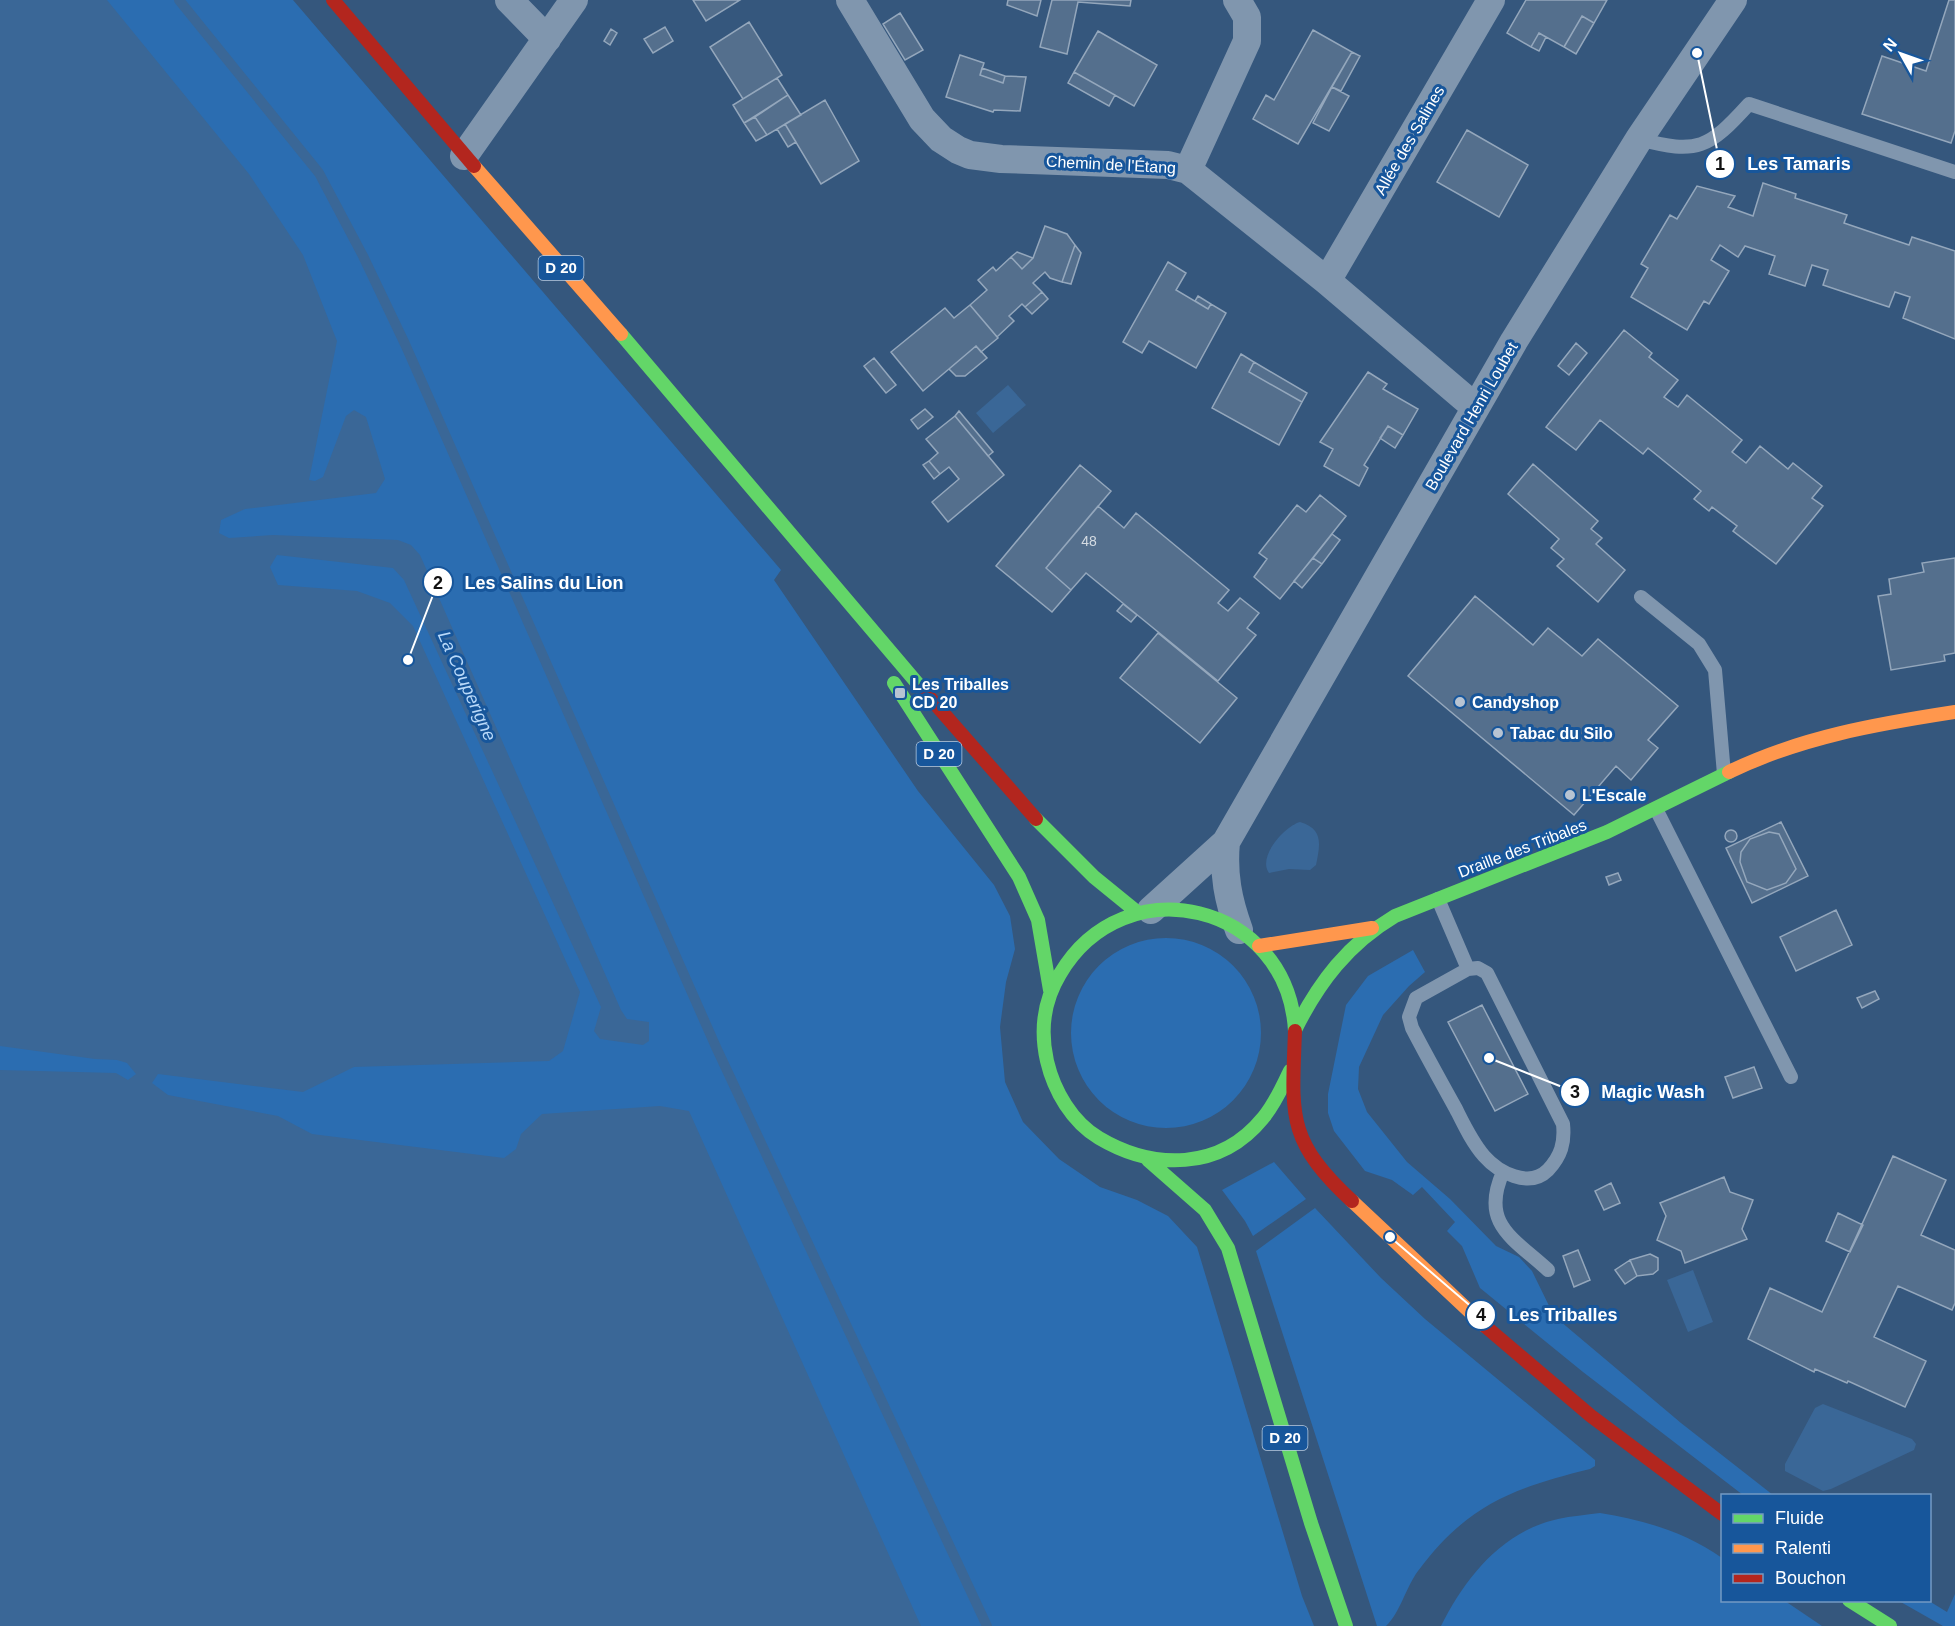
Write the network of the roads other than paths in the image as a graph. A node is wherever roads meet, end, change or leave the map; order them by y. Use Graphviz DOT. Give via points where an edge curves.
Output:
graph roads {
  1 [pos="333,0"];
  2 [pos="509,0"];
  3 [pos="574,0"];
  4 [pos="850,0"];
  5 [pos="1238,0"];
  6 [pos="1491,0"];
  7 [pos="1733,0"];
  8 [pos="547,39"];
  9 [pos="1639,139"];
  10 [pos="464,156"];
  11 [pos="1188,170"];
  12 [pos="1955,172"];
  13 [pos="1327,281"];
  14 [pos="1475,407"];
  15 [pos="791,534"];
  16 [pos="1641,597"];
  17 [pos="875,656"];
  18 [pos="887,674"];
  19 [pos="1955,712"];
  20 [pos="1724,774"];
  21 [pos="1656,809"];
  22 [pos="1226,842"];
  23 [pos="1437,899"];
  24 [pos="1144,911"];
  25 [pos="1372,928"];
  26 [pos="1249,938"];
  27 [pos="1468,969"];
  28 [pos="1050,990"];
  29 [pos="1295,1030"];
  30 [pos="1290,1071"];
  31 [pos="1791,1077"];
  32 [pos="1148,1160"];
  33 [pos="1503,1172"];
  34 [pos="1548,1270"];
  35 [pos="1721,1513"];
  36 [pos="1852,1602"];
  37 [pos="1346,1626"];
  38 [pos="1890,1626"];
  1 -- 10 [label="main road, D 20"];
  2 -- 8 [label="street"];
  3 -- 8 [label="street"];
  4 -- 11 [label="street, Chemin de l'Étang" via="922,119 958,150 1001,159 1168,165"];
  5 -- 11 [label="street" via="1247,17 1247,41"];
  6 -- 13 [label="street, Allée des Salines"];
  7 -- 9 [label="street, Boulevard Henri Loubet"];
  8 -- 10 [label="street"];
  9 -- 12 [label="lane" via="1671,147 1701,146 1724,131 1749,104"];
  9 -- 14 [label="street, Boulevard Henri Loubet"];
  10 -- 15 [label="main road, D 20"];
  11 -- 13 [label="street, Chemin de l'Étang"];
  13 -- 14 [label="street, Chemin de l'Étang"];
  14 -- 22 [label="street, Boulevard Henri Loubet"];
  15 -- 17 [label="main road, D 20"];
  15 -- 24 [label="main road, D 20" via="1062,849 1085,872"];
  16 -- 20 [label="lane" via="1699,644 1715,670"];
  18 -- 28 [label="main road, D 20" via="1019,877 1038,920"];
  19 -- 20 [label="main road, Draille des Tribales" via="1868,725 1799,742"];
  20 -- 21 [label="main road, Draille des Tribales"];
  21 -- 23 [label="main road, Draille des Tribales"];
  21 -- 31 [label="lane"];
  22 -- 24 [label="street, Boulevard Henri Loubet"];
  22 -- 26 [label="street, Boulevard Henri Loubet" via="1226,888"];
  23 -- 25 [label="main road, Draille des Tribales"];
  23 -- 27 [label="lane"];
  24 -- 26 [label="main road" via="1191,910"];
  24 -- 28 [label="main road" via="1100,929 1070,956"];
  25 -- 26 [label="main road, Draille des Tribales"];
  25 -- 29 [label="main road, Draille des Tribales" via="1326,975"];
  26 -- 29 [label="main road" via="1278,970"];
  27 -- 33 [label="lane" via="1416,998 1408,1017 1476,1146"];
  27 -- 33 [label="lane" via="1478,968 1487,973 1563,1124 1562,1150 1544,1174 1530,1178"];
  28 -- 32 [label="main road" via="1042,1027 1045,1064 1059,1099 1082,1128 1113,1149"];
  29 -- 30 [label="main road"];
  30 -- 32 [label="main road" via="1274,1105 1251,1132 1219,1151 1193,1159"];
  30 -- 35 [label="main road" via="1294,1122 1316,1164 1419,1265 1532,1367"];
  32 -- 37 [label="main road, D 20" via="1199,1203 1228,1248"];
  33 -- 34 [label="lane" via="1495,1190 1497,1220"];
  36 -- 38 [label="main road"];
}
